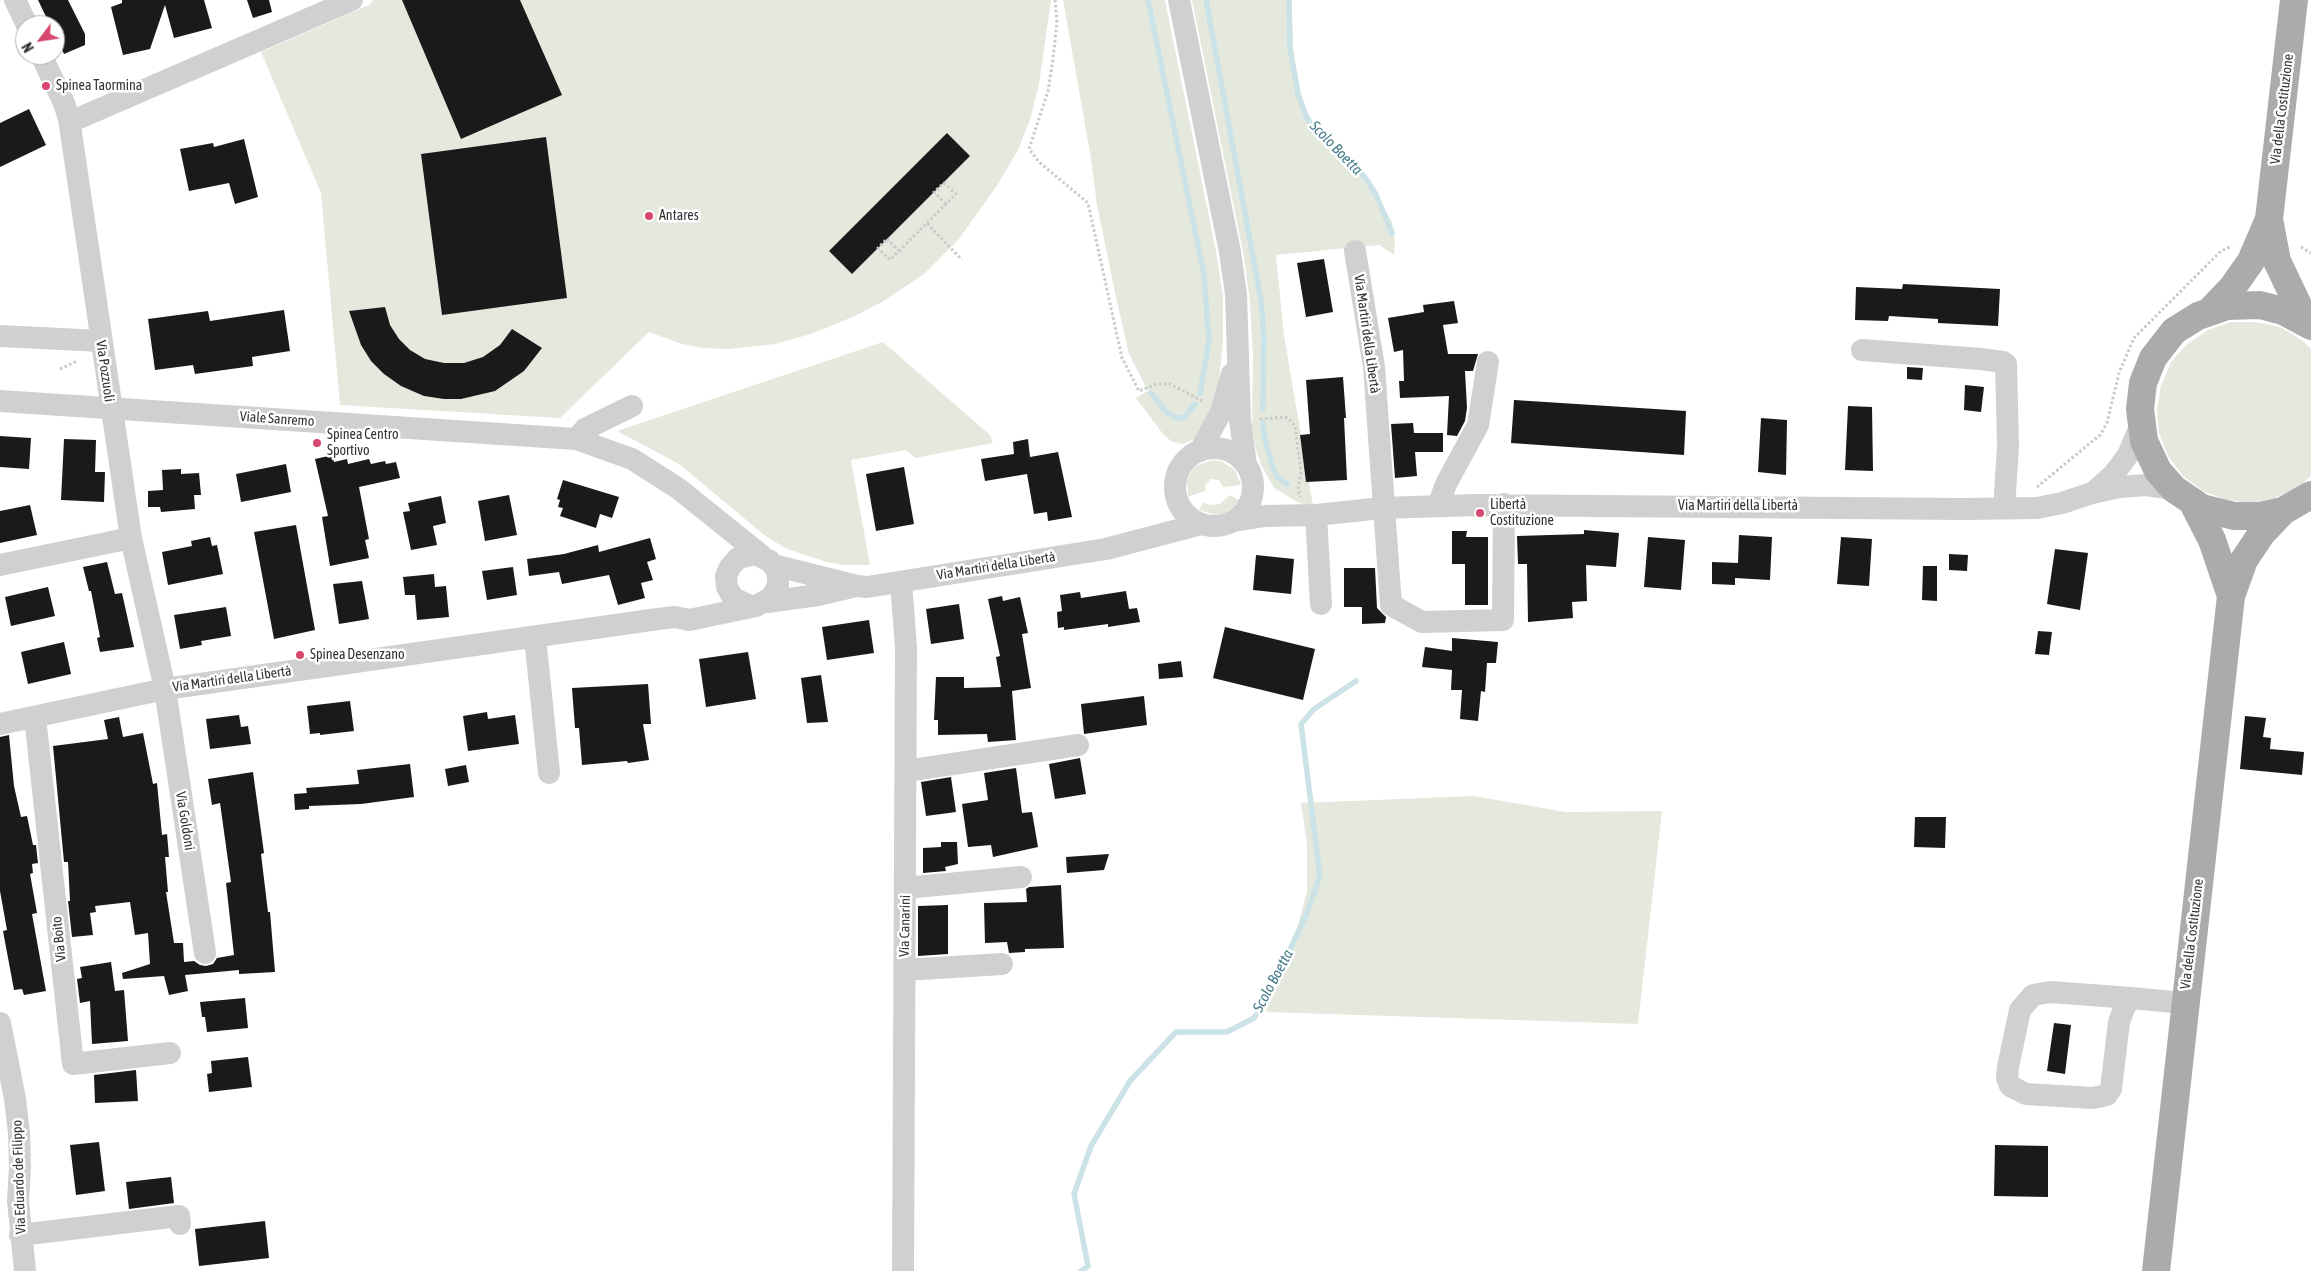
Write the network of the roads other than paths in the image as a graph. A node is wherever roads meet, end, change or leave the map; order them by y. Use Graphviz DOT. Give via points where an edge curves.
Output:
graph roads {
  1 [pos="15,0"];
  2 [pos="352,0"];
  3 [pos="1179,0"];
  4 [pos="2294,0"];
  5 [pos="22,15"];
  6 [pos="46,65"];
  7 [pos="69,119"];
  8 [pos="2269,219"];
  9 [pos="1355,251"];
  10 [pos="2211,310"];
  11 [pos="2308,324"];
  12 [pos="0,336"];
  13 [pos="101,341"];
  14 [pos="1862,350"];
  15 [pos="1488,362"];
  16 [pos="0,401"];
  17 [pos="632,406"];
  18 [pos="111,409"];
  19 [pos="1231,416"];
  20 [pos="2141,424"];
  21 [pos="576,439"];
  22 [pos="1200,451"];
  23 [pos="1250,475"];
  24 [pos="2092,493"];
  25 [pos="2311,495"];
  26 [pos="2183,496"];
  27 [pos="1177,499"];
  28 [pos="2005,502"];
  29 [pos="1504,504"];
  30 [pos="1438,506"];
  31 [pos="1311,508"];
  32 [pos="1382,508"];
  33 [pos="2283,511"];
  34 [pos="711,516"];
  35 [pos="1234,521"];
  36 [pos="1201,524"];
  37 [pos="131,538"];
  38 [pos="1134,541"];
  39 [pos="767,560"];
  40 [pos="0,565"];
  41 [pos="728,574"];
  42 [pos="901,582"];
  43 [pos="857,586"];
  44 [pos="2231,596"];
  45 [pos="758,604"];
  46 [pos="1321,604"];
  47 [pos="675,617"];
  48 [pos="535,637"];
  49 [pos="165,689"];
  50 [pos="35,717"];
  51 [pos="0,724"];
  52 [pos="1078,745"];
  53 [pos="906,771"];
  54 [pos="549,773"];
  55 [pos="1021,877"];
  56 [pos="905,888"];
  57 [pos="205,952"];
  58 [pos="1002,964"];
  59 [pos="904,970"];
  60 [pos="2131,998"];
  61 [pos="2184,1003"];
  62 [pos="0,1023"];
  63 [pos="170,1053"];
  64 [pos="180,1224"];
  65 [pos="20,1234"];
  66 [pos="25,1271"];
  67 [pos="904,1271"];
  68 [pos="2156,1271"];
  1 -- 5 [label="street"];
  2 -- 7 [label="street" via="77,119"];
  3 -- 19 [label="street" via="1236,294 1238,346"];
  4 -- 8 [label="main road, Via della Costituzione"];
  6 -- 7 [label="street, Via Pozzuoli"];
  7 -- 13 [label="street, Via Pozzuoli"];
  8 -- 10 [label="main road, Via della Costituzione" via="2251,261"];
  8 -- 11 [label="main road, Via della Costituzione" via="2277,262"];
  9 -- 32 [label="street, Via Martiri della Libertà" via="1374,367"];
  10 -- 11 [label="main road" via="2260,305 2283,311"];
  10 -- 20 [label="main road, Via della Costituzione" via="2180,326 2153,358 2140,399"];
  12 -- 13 [label="street"];
  13 -- 18 [label="street, Via Pozzuoli"];
  14 -- 28 [label="street" via="1981,359 2006,364 2008,447"];
  15 -- 30 [label="street" via="1478,425 1446,484"];
  16 -- 18 [label="street, Viale Sanremo"];
  17 -- 21 [label="street" via="585,429"];
  18 -- 21 [label="street, Viale Sanremo"];
  18 -- 37 [label="street, Via Pozzuoli"];
  19 -- 22 [label="street"];
  19 -- 23 [label="street"];
  20 -- 24 [label="street, Via Martiri della Libertà" via="2128,456"];
  20 -- 26 [label="main road, Via della Costituzione" via="2153,462"];
  21 -- 34 [label="street, Viale Sanremo" via="632,459 679,489"];
  22 -- 23 [label="street, Via Martiri della Libertà" via="1214,448 1229,451"];
  22 -- 27 [label="street" via="1188,458 1179,470 1175,484"];
  23 -- 31 [label="street, Via Martiri della Libertà" via="1283,507"];
  23 -- 35 [label="street" via="1249,506"];
  24 -- 26 [label="street, Via Martiri della Libertà" via="2146,485"];
  24 -- 28 [label="street, Via Martiri della Libertà" via="2037,508"];
  25 -- 33 [label="main road"];
  26 -- 33 [label="main road" via="2218,513 2242,517"];
  26 -- 44 [label="main road, Via della Costituzione" via="2212,540"];
  27 -- 36 [label="street" via="1189,517"];
  27 -- 38 [label="street, Via Martiri della Libertà" via="1166,514"];
  28 -- 29 [label="street, Via Martiri della Libertà"];
  29 -- 30 [label="street, Via Martiri della Libertà"];
  29 -- 32 [label="street" via="1503,620 1476,621 1422,622 1390,605"];
  30 -- 32 [label="street, Via Martiri della Libertà"];
  31 -- 32 [label="street, Via Martiri della Libertà"];
  31 -- 35 [label="street, Via Martiri della Libertà"];
  31 -- 46 [label="street"];
  33 -- 44 [label="main road, Via della Costituzione" via="2262,533 2244,560"];
  34 -- 39 [label="street, Viale Sanremo"];
  34 -- 41 [label="street, Viale Sanremo" via="721,538"];
  35 -- 36 [label="street, Via Martiri della Libertà" via="1214,526"];
  36 -- 38 [label="street, Via Martiri della Libertà"];
  37 -- 40 [label="street"];
  37 -- 49 [label="street, Via Pozzuoli"];
  38 -- 42 [label="street, Via Martiri della Libertà" via="1106,549"];
  39 -- 41 [label="street, Via Martiri della Libertà" via="743,556"];
  39 -- 43 [label="street, Via Martiri della Libertà"];
  39 -- 45 [label="street" via="777,571 778,585 772,597"];
  41 -- 45 [label="street" via="733,598"];
  41 -- 47 [label="street, Via Martiri della Libertà" via="709,599"];
  42 -- 43 [label="street, Via Martiri della Libertà"];
  42 -- 53 [label="street, Via Canarini" via="906,647"];
  43 -- 45 [label="street, Via Martiri della Libertà"];
  44 -- 61 [label="main road, Via della Costituzione"];
  45 -- 47 [label="street, Via Martiri della Libertà" via="689,620"];
  47 -- 48 [label="street, Via Martiri della Libertà"];
  48 -- 49 [label="street, Via Martiri della Libertà"];
  48 -- 54 [label="street"];
  49 -- 50 [label="street, Via Martiri della Libertà"];
  49 -- 57 [label="street, Via Goldoni"];
  50 -- 51 [label="street, Via Martiri della Libertà"];
  50 -- 63 [label="street, Via Boito" via="73,1064"];
  52 -- 53 [label="street"];
  53 -- 56 [label="street, Via Canarini"];
  55 -- 56 [label="street"];
  56 -- 59 [label="street, Via Canarini"];
  58 -- 59 [label="street"];
  59 -- 67 [label="street, Via Canarini"];
  60 -- 60 [label="street" via="2050,992 2033,995 2020,1010 2008,1067 2010,1086 2026,1094 2093,1098 2107,1095 2111,1089 2119,1022"];
  60 -- 61 [label="street"];
  61 -- 68 [label="main road, Via della Costituzione"];
  62 -- 65 [label="street, Via Eduardo de Filippo" via="19,1133"];
  64 -- 65 [label="street" via="179,1216"];
  65 -- 66 [label="street, Via Eduardo de Filippo"];
}
